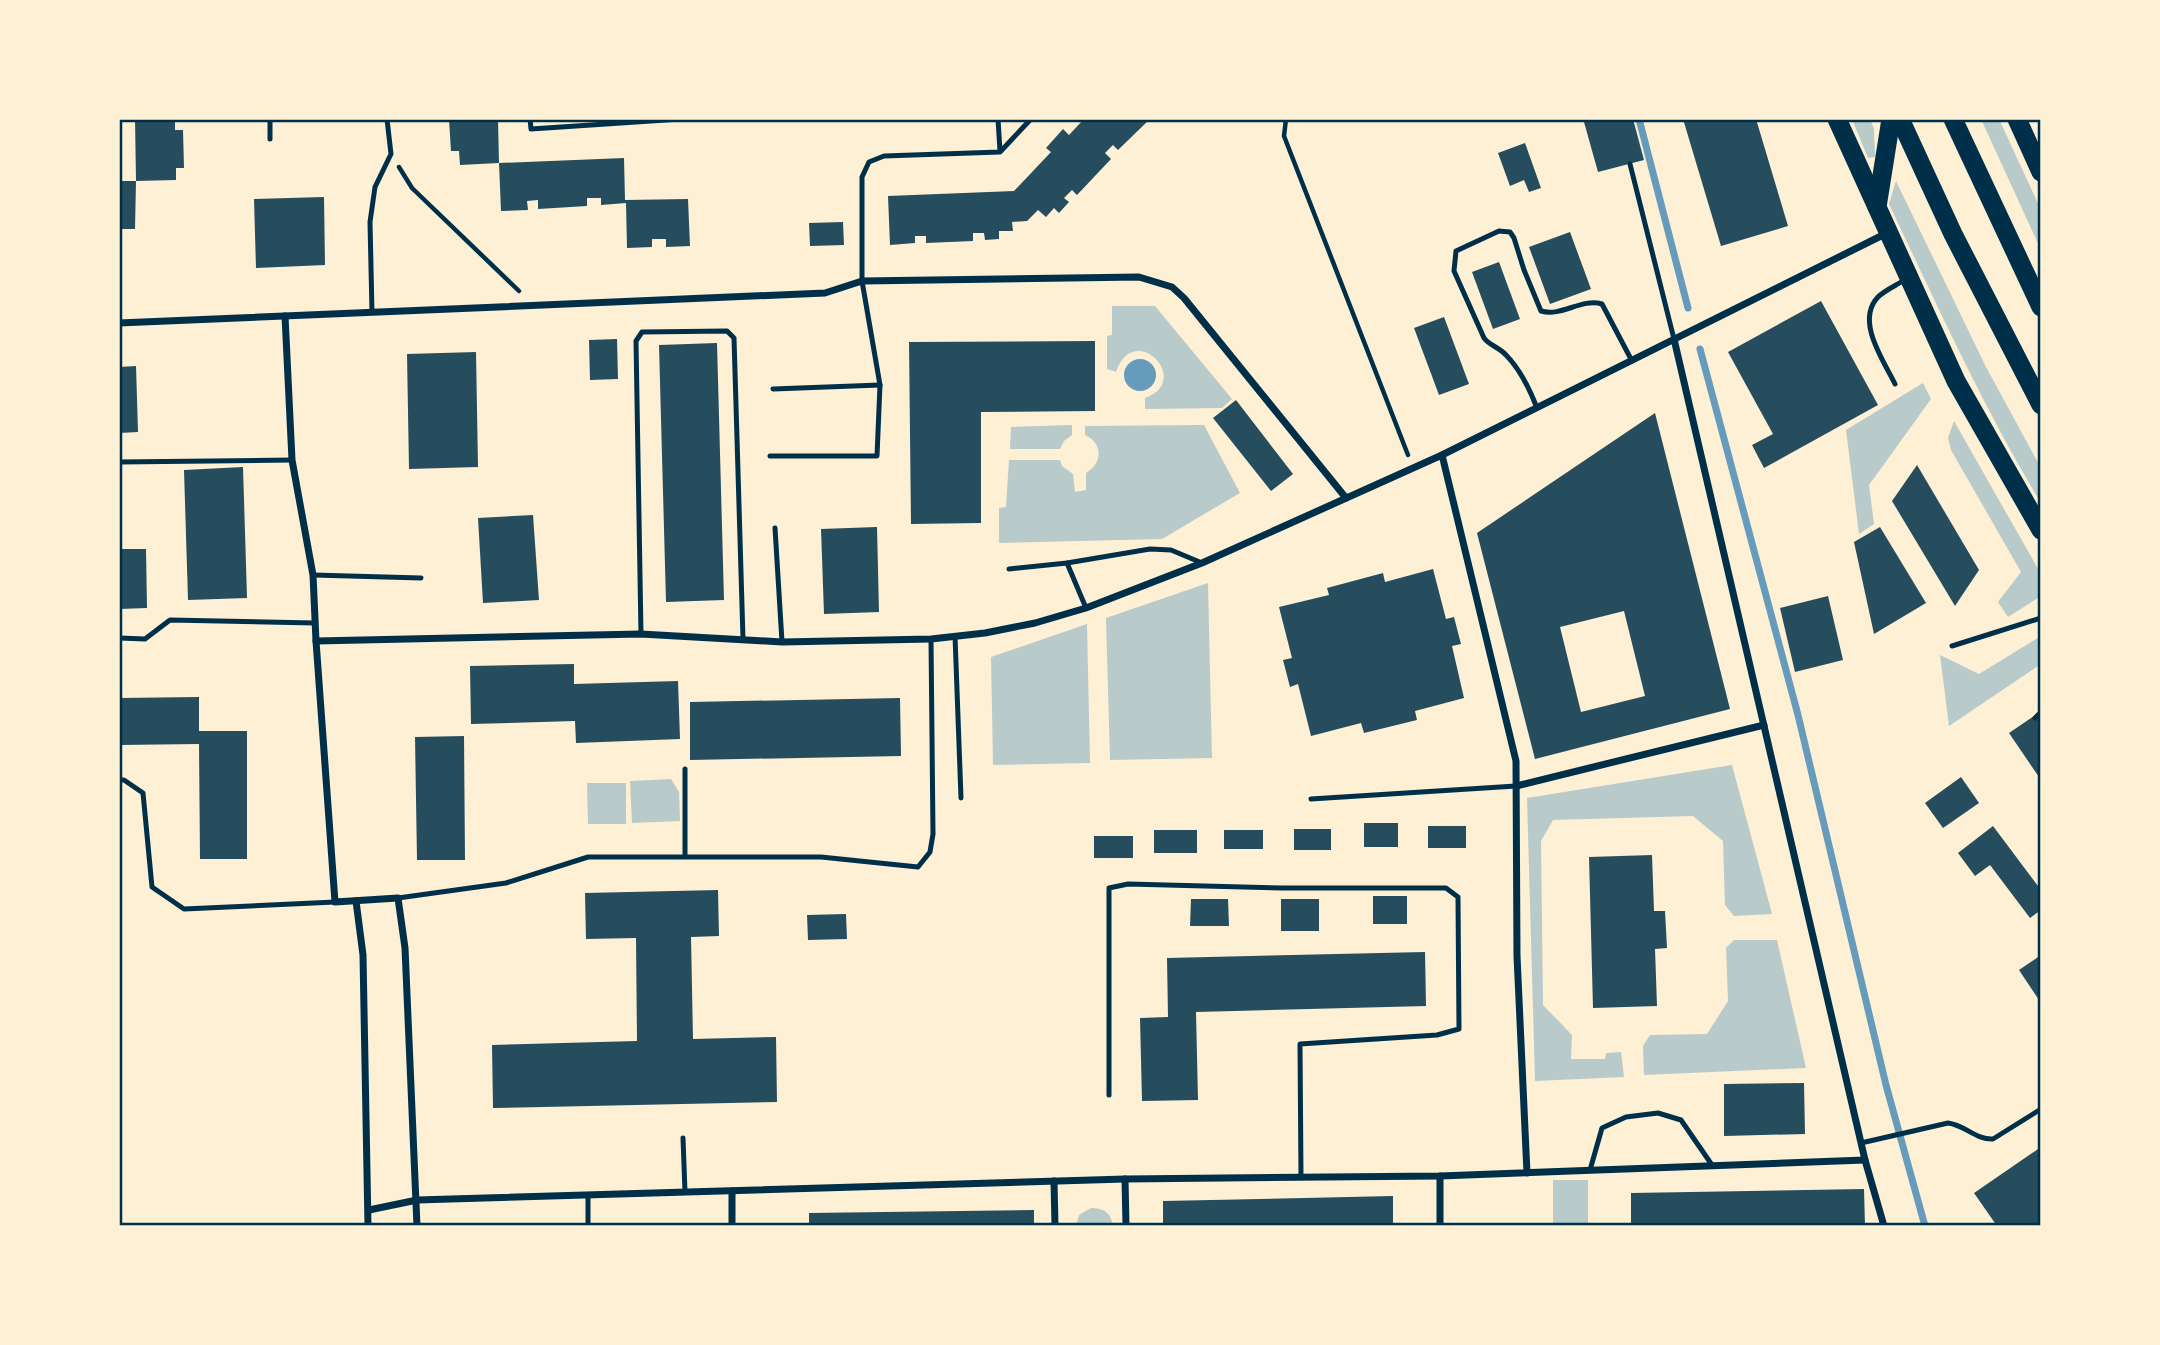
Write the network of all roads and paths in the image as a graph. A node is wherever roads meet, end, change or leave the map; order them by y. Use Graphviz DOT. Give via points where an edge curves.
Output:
graph roads {
  1 [pos="270,119"];
  2 [pos="387,119"];
  3 [pos="530,119"];
  4 [pos="681,119"];
  5 [pos="998,119"];
  6 [pos="1031,119"];
  7 [pos="1286,119"];
  8 [pos="1837,119"];
  9 [pos="1891,119"];
  10 [pos="1900,119"];
  11 [pos="1953,119"];
  12 [pos="2017,119"];
  13 [pos="270,139"];
  14 [pos="1000,152"];
  15 [pos="391,154"];
  16 [pos="2039,162"];
  17 [pos="1630,164"];
  18 [pos="1877,207"];
  19 [pos="1888,232"];
  20 [pos="1908,277"];
  21 [pos="862,281"];
  22 [pos="534,305"];
  23 [pos="2041,307"];
  24 [pos="372,312"];
  25 [pos="285,316"];
  26 [pos="119,323"];
  27 [pos="1674,339"];
  28 [pos="1632,361"];
  29 [pos="1895,384"];
  30 [pos="880,385"];
  31 [pos="773,389"];
  32 [pos="2041,405"];
  33 [pos="1537,408"];
  34 [pos="1442,455"];
  35 [pos="770,456"];
  36 [pos="292,460"];
  37 [pos="119,462"];
  38 [pos="1413,468"];
  39 [pos="1346,498"];
  40 [pos="775,528"];
  41 [pos="2041,530"];
  42 [pos="1067,562"];
  43 [pos="1202,563"];
  44 [pos="1009,569"];
  45 [pos="313,575"];
  46 [pos="421,578"];
  47 [pos="1086,608"];
  48 [pos="2041,618"];
  49 [pos="315,623"];
  50 [pos="641,634"];
  51 [pos="955,636"];
  52 [pos="119,638"];
  53 [pos="743,639"];
  54 [pos="931,639"];
  55 [pos="316,641"];
  56 [pos="782,642"];
  57 [pos="1952,646"];
  58 [pos="2041,712"];
  59 [pos="2035,718"];
  60 [pos="1764,725"];
  61 [pos="685,769"];
  62 [pos="119,780"];
  63 [pos="1516,786"];
  64 [pos="961,799"];
  65 [pos="1311,799"];
  66 [pos="685,856"];
  67 [pos="398,898"];
  68 [pos="356,901"];
  69 [pos="335,902"];
  70 [pos="1109,1095"];
  71 [pos="2041,1109"];
  72 [pos="683,1138"];
  73 [pos="1861,1143"];
  74 [pos="1865,1160"];
  75 [pos="1712,1165"];
  76 [pos="1590,1170"];
  77 [pos="1527,1173"];
  78 [pos="1440,1176"];
  79 [pos="1301,1177"];
  80 [pos="1125,1179"];
  81 [pos="1054,1181"];
  82 [pos="732,1191"];
  83 [pos="685,1192"];
  84 [pos="588,1195"];
  85 [pos="417,1200"];
  86 [pos="369,1210"];
  87 [pos="369,1226"];
  88 [pos="417,1226"];
  89 [pos="588,1226"];
  90 [pos="732,1226"];
  91 [pos="1055,1226"];
  92 [pos="1126,1226"];
  93 [pos="1440,1226"];
  94 [pos="1884,1226"];
  1 -- 13 [label="lane"];
  2 -- 15 [label="lane"];
  3 -- 4 [label="lane" via="531,129"];
  5 -- 14 [label="lane"];
  6 -- 14 [label="lane"];
  7 -- 38 [label="path" via="1284,136"];
  8 -- 18 [label="highway"];
  9 -- 18 [label="highway"];
  10 -- 32 [label="highway"];
  11 -- 23 [label="highway"];
  12 -- 16 [label="highway"];
  14 -- 21 [label="lane" via="884,156 869,162 862,177"];
  15 -- 22 [label="path" via="412,188"];
  15 -- 24 [label="lane" via="374,187"];
  17 -- 27 [label="lane"];
  18 -- 19 [label="highway"];
  19 -- 20 [label="highway"];
  19 -- 27 [label="street"];
  20 -- 29 [label="lane" via="1877,298 1869,316 1871,334"];
  20 -- 41 [label="highway" via="1962,392"];
  21 -- 22 [label="street" via="825,293"];
  21 -- 30 [label="lane"];
  21 -- 39 [label="street" via="1139,277 1172,287"];
  22 -- 24 [label="street"];
  24 -- 25 [label="street"];
  25 -- 26 [label="street"];
  25 -- 36 [label="street"];
  27 -- 28 [label="street"];
  27 -- 60 [label="street"];
  28 -- 33 [label="street"];
  28 -- 33 [label="lane" via="1602,304 1593,301 1550,314 1541,311 1510,232 1499,231 1456,251 1454,271 1484,338 1507,355"];
  30 -- 31 [label="lane"];
  30 -- 35 [label="lane" via="877,456"];
  33 -- 34 [label="street"];
  34 -- 38 [label="street"];
  34 -- 63 [label="street" via="1516,761"];
  36 -- 37 [label="lane"];
  36 -- 45 [label="street"];
  38 -- 39 [label="street"];
  39 -- 43 [label="street"];
  40 -- 56 [label="lane"];
  42 -- 43 [label="lane" via="1150,549 1171,550"];
  42 -- 44 [label="lane"];
  42 -- 47 [label="lane"];
  43 -- 47 [label="street"];
  45 -- 46 [label="lane"];
  45 -- 49 [label="street"];
  47 -- 51 [label="street" via="1035,623"];
  48 -- 57 [label="lane"];
  49 -- 52 [label="lane" via="170,620 145,639"];
  49 -- 55 [label="street"];
  50 -- 53 [label="street"];
  50 -- 53 [label="lane" via="636,341 642,332 727,331 734,338"];
  50 -- 55 [label="street"];
  51 -- 54 [label="street"];
  51 -- 64 [label="lane"];
  53 -- 56 [label="street"];
  54 -- 56 [label="street"];
  54 -- 66 [label="lane" via="933,834 930,852 918,867 821,857"];
  55 -- 69 [label="street"];
  58 -- 59 [label="lane"];
  60 -- 63 [label="street"];
  60 -- 73 [label="street"];
  61 -- 66 [label="lane"];
  62 -- 69 [label="lane" via="143,793 152,887 184,909"];
  63 -- 65 [label="lane"];
  63 -- 77 [label="street" via="1517,956"];
  66 -- 67 [label="lane" via="588,857 506,883"];
  67 -- 68 [label="street"];
  67 -- 85 [label="street" via="405,948"];
  68 -- 69 [label="street"];
  68 -- 86 [label="street" via="363,955"];
  70 -- 79 [label="lane" via="1109,888 1129,884 1446,888 1458,897 1459,1030 1300,1044"];
  71 -- 73 [label="lane" via="1993,1139 1985,1140 1948,1123"];
  72 -- 83 [label="lane"];
  73 -- 74 [label="street"];
  74 -- 75 [label="street"];
  74 -- 94 [label="street"];
  75 -- 76 [label="street"];
  75 -- 76 [label="lane" via="1681,1120 1658,1113 1626,1117 1602,1128"];
  76 -- 77 [label="street"];
  77 -- 78 [label="street"];
  78 -- 79 [label="street"];
  78 -- 93 [label="street"];
  79 -- 80 [label="street"];
  80 -- 81 [label="street"];
  80 -- 92 [label="street"];
  81 -- 82 [label="street"];
  81 -- 91 [label="street"];
  82 -- 83 [label="street"];
  82 -- 90 [label="street"];
  83 -- 84 [label="street"];
  84 -- 85 [label="street"];
  84 -- 89 [label="lane"];
  85 -- 86 [label="street"];
  85 -- 88 [label="street"];
  86 -- 87 [label="street"];
}
